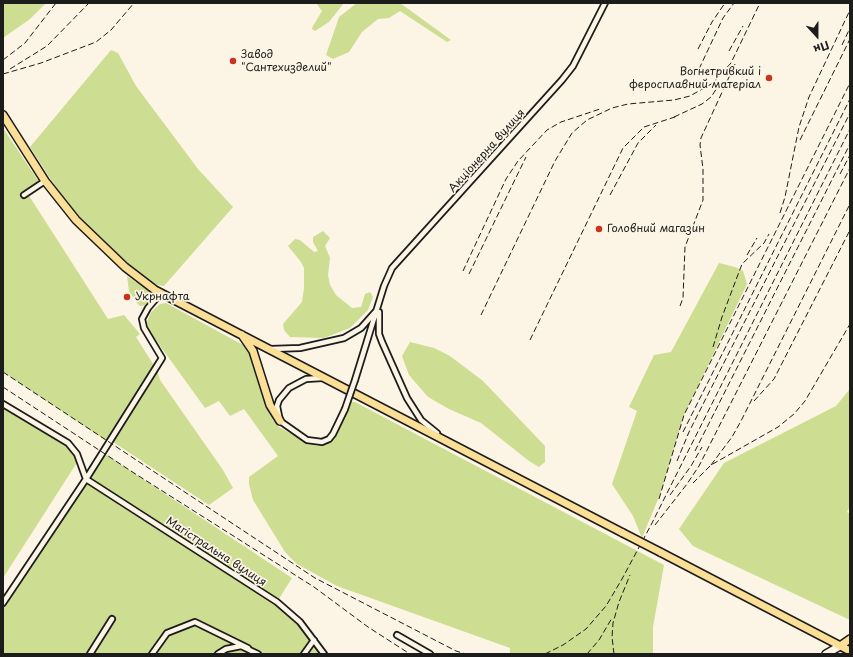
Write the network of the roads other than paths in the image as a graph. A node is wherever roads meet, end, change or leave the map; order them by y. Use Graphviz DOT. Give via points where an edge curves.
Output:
graph roads {
  1 [pos="605,3"];
  2 [pos="3,114"];
  3 [pos="45,180"];
  4 [pos="24,195"];
  5 [pos="161,293"];
  6 [pos="379,307"];
  7 [pos="240,334"];
  8 [pos="271,349"];
  9 [pos="328,379"];
  10 [pos="3,404"];
  11 [pos="280,421"];
  12 [pos="447,441"];
  13 [pos="86,479"];
  14 [pos="3,603"];
  15 [pos="112,619"];
  16 [pos="397,635"];
  17 [pos="850,639"];
  18 [pos="314,640"];
  19 [pos="840,646"];
  20 [pos="248,648"];
  21 [pos="850,651"];
  22 [pos="90,654"];
  23 [pos="152,654"];
  24 [pos="218,654"];
  25 [pos="258,654"];
  26 [pos="304,654"];
  27 [pos="324,654"];
  28 [pos="430,654"];
  29 [pos="826,654"];
  1 -- 6 [label="street, Акціонерна вулиця" via="573,66 562,80 392,268"];
  2 -- 3 [label="main road"];
  3 -- 4 [label="street"];
  3 -- 5 [label="main road" via="65,208 97,241 135,276"];
  5 -- 7 [label="main road"];
  5 -- 13 [label="street" via="145,311 142,319 144,328 162,358"];
  6 -- 8 [label="street" via="361,328 344,338 300,348"];
  6 -- 11 [label="street, bridge" via="345,409 333,434 324,442 313,442"];
  6 -- 12 [label="street" via="378,326 382,342 407,398 420,420"];
  7 -- 8 [label="main road"];
  7 -- 11 [label="main road" via="253,351 272,408"];
  8 -- 9 [label="main road"];
  9 -- 11 [label="street" via="306,379 289,388 277,406"];
  9 -- 12 [label="main road"];
  10 -- 13 [label="street" via="68,443 77,454"];
  12 -- 19 [label="main road, bridge"];
  13 -- 14 [label="street"];
  13 -- 18 [label="street, Магістральна вулиця" via="277,602 300,622"];
  15 -- 22 [label="street"];
  16 -- 28 [label="street"];
  17 -- 19 [label="main road"];
  18 -- 26 [label="street"];
  18 -- 27 [label="street, Магістральна вулиця"];
  19 -- 21 [label="main road"];
  19 -- 29 [label="street"];
  20 -- 23 [label="street" via="195,622 167,633"];
  20 -- 24 [label="street" via="233,647"];
  20 -- 25 [label="street"];
}
